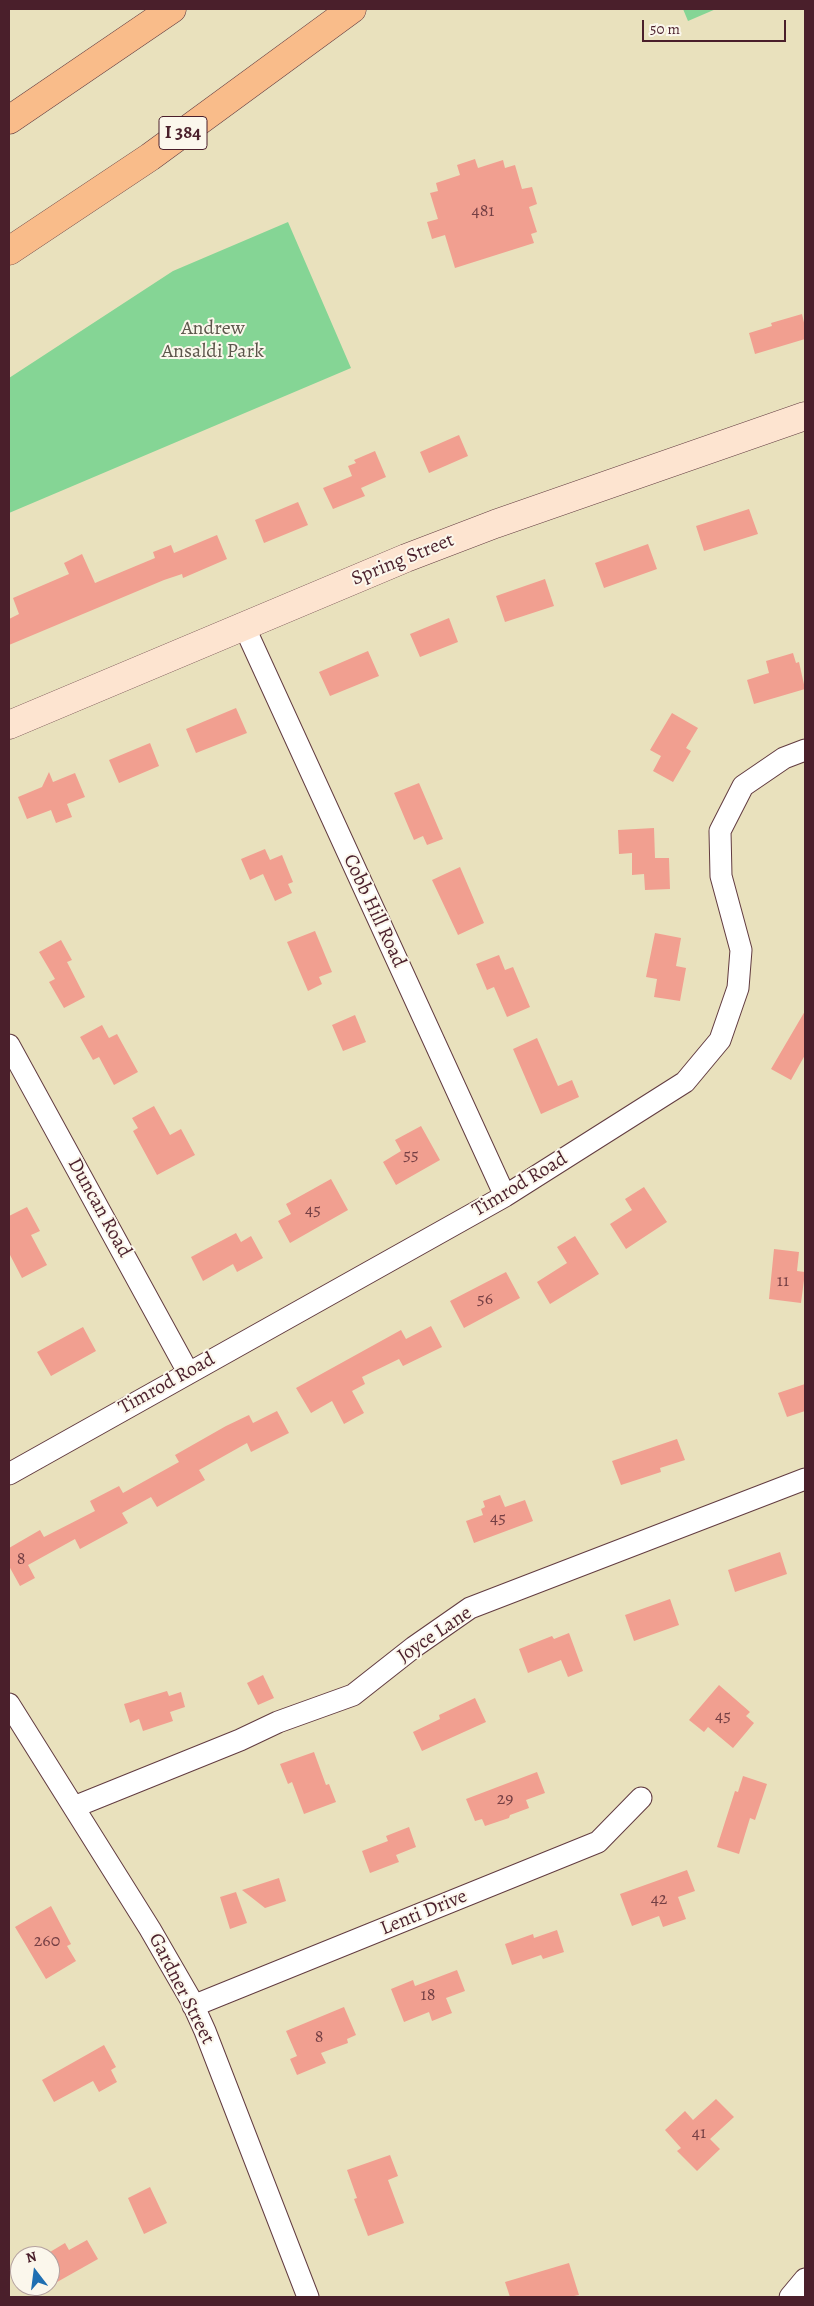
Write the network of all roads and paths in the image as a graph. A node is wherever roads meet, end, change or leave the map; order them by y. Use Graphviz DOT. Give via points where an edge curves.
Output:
graph roads {
  1 [pos="172,9"];
  2 [pos="352,9"];
  3 [pos="9,120"];
  4 [pos="9,251"];
  5 [pos="805,416"];
  6 [pos="244,626"];
  7 [pos="9,725"];
  8 [pos="805,750"];
  9 [pos="9,1045"];
  10 [pos="505,1196"];
  11 [pos="188,1372"];
  12 [pos="9,1474"];
  13 [pos="805,1479"];
  14 [pos="9,1704"];
  15 [pos="641,1798"];
  16 [pos="74,1807"];
  17 [pos="193,2006"];
  18 [pos="805,2279"];
  19 [pos="308,2297"];
  20 [pos="790,2297"];
  1 -- 3 [label="highway"];
  2 -- 4 [label="highway, I 384" via="165,147"];
  5 -- 6 [label="street, Spring Street" via="495,524"];
  6 -- 7 [label="street, Spring Street"];
  6 -- 10 [label="street, Cobb Hill Road"];
  8 -- 10 [label="street, Timrod Road" via="784,758 743,786 720,831 721,876 741,950 738,988 720,1040 685,1082"];
  9 -- 11 [label="street, Duncan Road"];
  10 -- 11 [label="street, Timrod Road"];
  11 -- 12 [label="street, Timrod Road"];
  13 -- 16 [label="street, Joyce Lane" via="470,1608 352,1695 278,1722"];
  14 -- 16 [label="street, Gardner Street"];
  15 -- 17 [label="street, Lenti Drive" via="598,1842"];
  16 -- 17 [label="street, Gardner Street" via="150,1929"];
  17 -- 19 [label="street, Gardner Street"];
  18 -- 20 [label="street"];
}
